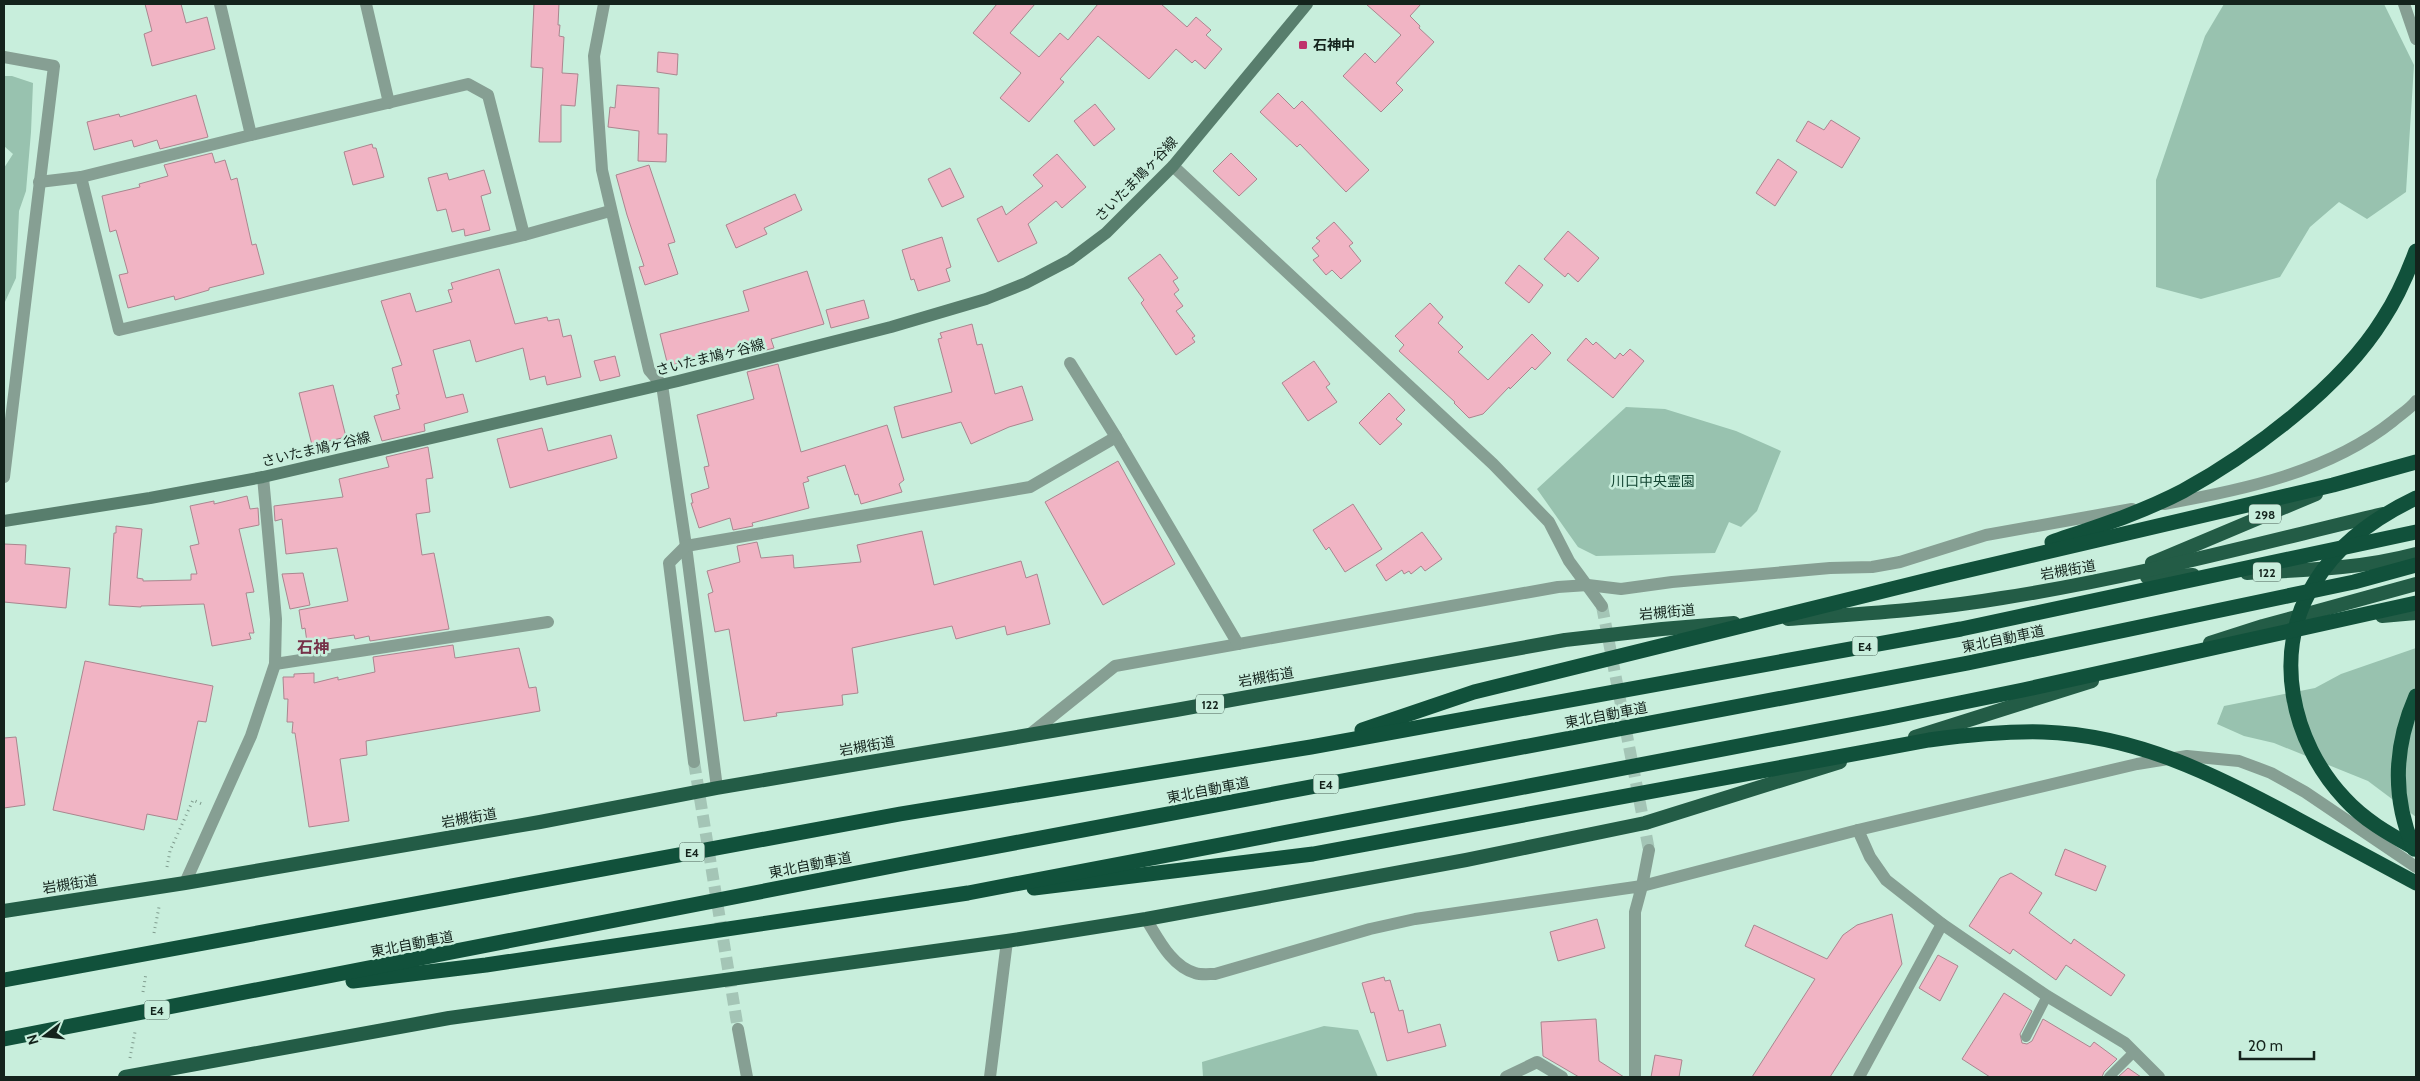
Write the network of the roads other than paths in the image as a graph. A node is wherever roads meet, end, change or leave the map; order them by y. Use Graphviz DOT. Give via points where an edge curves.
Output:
graph roads {
  1 [pos="220,4"];
  2 [pos="366,4"];
  3 [pos="604,4"];
  4 [pos="1307,4"];
  5 [pos="2404,4"];
  6 [pos="2416,39"];
  7 [pos="4,57"];
  8 [pos="389,103"];
  9 [pos="251,135"];
  10 [pos="1173,166"];
  11 [pos="81,178"];
  12 [pos="39,182"];
  13 [pos="610,211"];
  14 [pos="524,235"];
  15 [pos="2416,251"];
  16 [pos="1070,363"];
  17 [pos="662,385"];
  18 [pos="2416,401"];
  19 [pos="1116,437"];
  20 [pos="2416,456"];
  21 [pos="2416,462"];
  22 [pos="4,477"];
  23 [pos="263,477"];
  24 [pos="2416,498"];
  25 [pos="2416,506"];
  26 [pos="4,521"];
  27 [pos="2416,532"];
  28 [pos="686,546"];
  29 [pos="2416,554"];
  30 [pos="2416,565"];
  31 [pos="1948,575"];
  32 [pos="2116,578"];
  33 [pos="2416,584"];
  34 [pos="1588,585"];
  35 [pos="2416,604"];
  36 [pos="1602,606"];
  37 [pos="2416,613"];
  38 [pos="548,622"];
  39 [pos="2263,626"];
  40 [pos="1238,644"];
  41 [pos="276,664"];
  42 [pos="2416,696"];
  43 [pos="1029,735"];
  44 [pos="1311,747"];
  45 [pos="694,762"];
  46 [pos="717,788"];
  47 [pos="1858,830"];
  48 [pos="2416,849"];
  49 [pos="1649,850"];
  50 [pos="2416,855"];
  51 [pos="2416,867"];
  52 [pos="185,883"];
  53 [pos="2416,883"];
  54 [pos="1642,886"];
  55 [pos="968,893"];
  56 [pos="4,911"];
  57 [pos="1146,919"];
  58 [pos="1942,924"];
  59 [pos="1007,940"];
  60 [pos="4,980"];
  61 [pos="234,995"];
  62 [pos="2047,996"];
  63 [pos="738,1029"];
  64 [pos="2026,1037"];
  65 [pos="4,1039"];
  66 [pos="2134,1052"];
  67 [pos="125,1077"];
  68 [pos="747,1077"];
  69 [pos="990,1077"];
  70 [pos="1506,1077"];
  71 [pos="1562,1077"];
  72 [pos="1635,1077"];
  73 [pos="1859,1077"];
  74 [pos="2109,1077"];
  75 [pos="2159,1077"];
  1 -- 9 [label="street"];
  2 -- 8 [label="street"];
  3 -- 13 [label="street" via="594,56 602,170"];
  4 -- 10 [label="main road, さいたま鳩ヶ谷線"];
  5 -- 6 [label="street"];
  7 -- 12 [label="street" via="54,66"];
  8 -- 9 [label="street"];
  8 -- 14 [label="street" via="468,84 488,95"];
  9 -- 11 [label="street"];
  10 -- 17 [label="main road, さいたま鳩ヶ谷線" via="1106,233 1070,260 1026,283 949,311"];
  10 -- 34 [label="street" via="1493,464 1549,522 1569,561"];
  11 -- 12 [label="street"];
  11 -- 14 [label="street" via="119,330"];
  12 -- 22 [label="street"];
  13 -- 14 [label="street"];
  13 -- 17 [label="street" via="649,370"];
  15 -- 31 [label="highway" via="2403,284 2365,345 2313,398 2254,445 2182,491 2150,506"];
  16 -- 19 [label="street"];
  17 -- 23 [label="main road, さいたま鳩ヶ谷線"];
  17 -- 28 [label="street"];
  18 -- 34 [label="street" via="2383,429 2350,449 2313,466 2225,493 1986,535 1900,562 1872,567 1830,568 1621,589"];
  19 -- 28 [label="street" via="1030,486"];
  19 -- 40 [label="street"];
  20 -- 32 [label="highway, 298" via="2271,512"];
  21 -- 31 [label="highway" via="2333,485"];
  23 -- 26 [label="main road, さいたま鳩ヶ谷線"];
  23 -- 41 [label="street" via="276,619"];
  24 -- 48 [label="highway" via="2361,530 2314,582 2295,627 2291,680 2301,731 2328,778 2345,800 2366,818"];
  25 -- 32 [label="highway, 岩槻街道 / 122"];
  27 -- 44 [label="highway, 東北自動車道 / E4" via="1961,629"];
  28 -- 45 [label="street" via="669,563"];
  28 -- 46 [label="street"];
  29 -- 32 [label="highway, 122" via="2388,562 2344,568"];
  30 -- 61 [label="highway, 東北自動車道 / E4" via="2354,582 1968,664 908,863"];
  31 -- 44 [label="highway" via="1474,692"];
  32 -- 43 [label="highway, 岩槻街道 / 122" via="2001,599 1915,610 1662,629 1565,640"];
  33 -- 39 [label="highway"];
  34 -- 36 [label="street"];
  34 -- 40 [label="street" via="1558,587"];
  35 -- 55 [label="highway" via="1896,716"];
  37 -- 39 [label="highway"];
  38 -- 41 [label="street"];
  39 -- 57 [label="highway" via="1653,820 1466,860"];
  40 -- 43 [label="street" via="1115,666"];
  41 -- 52 [label="street" via="251,736"];
  42 -- 50 [label="highway" via="2399,748 2397,781 2402,813"];
  43 -- 46 [label="highway, 岩槻街道 / 122"];
  44 -- 60 [label="highway, 東北自動車道 / E4" via="900,814"];
  46 -- 52 [label="highway, 岩槻街道 / 122"];
  47 -- 51 [label="street" via="2137,764 2187,756 2215,757 2239,761 2270,773 2305,792"];
  47 -- 54 [label="street"];
  47 -- 58 [label="street" via="1870,857 1886,880"];
  49 -- 54 [label="street"];
  52 -- 56 [label="highway, 岩槻街道 / 122"];
  53 -- 55 [label="highway" via="2265,801 2153,751 2080,736 2008,732 1929,740 1313,854 1057,887"];
  54 -- 57 [label="street" via="1415,919 1215,974 1195,973 1180,964 1166,950"];
  54 -- 72 [label="street" via="1635,912"];
  55 -- 61 [label="highway" via="486,965"];
  57 -- 59 [label="highway"];
  58 -- 62 [label="street"];
  58 -- 73 [label="street"];
  59 -- 67 [label="highway" via="449,1018"];
  59 -- 69 [label="street"];
  61 -- 65 [label="highway, 東北自動車道 / E4"];
  62 -- 64 [label="lane"];
  62 -- 66 [label="street" via="2125,1042"];
  63 -- 68 [label="street"];
  66 -- 74 [label="lane"];
  66 -- 75 [label="street"];
  70 -- 71 [label="street" via="1536,1062"];
}
